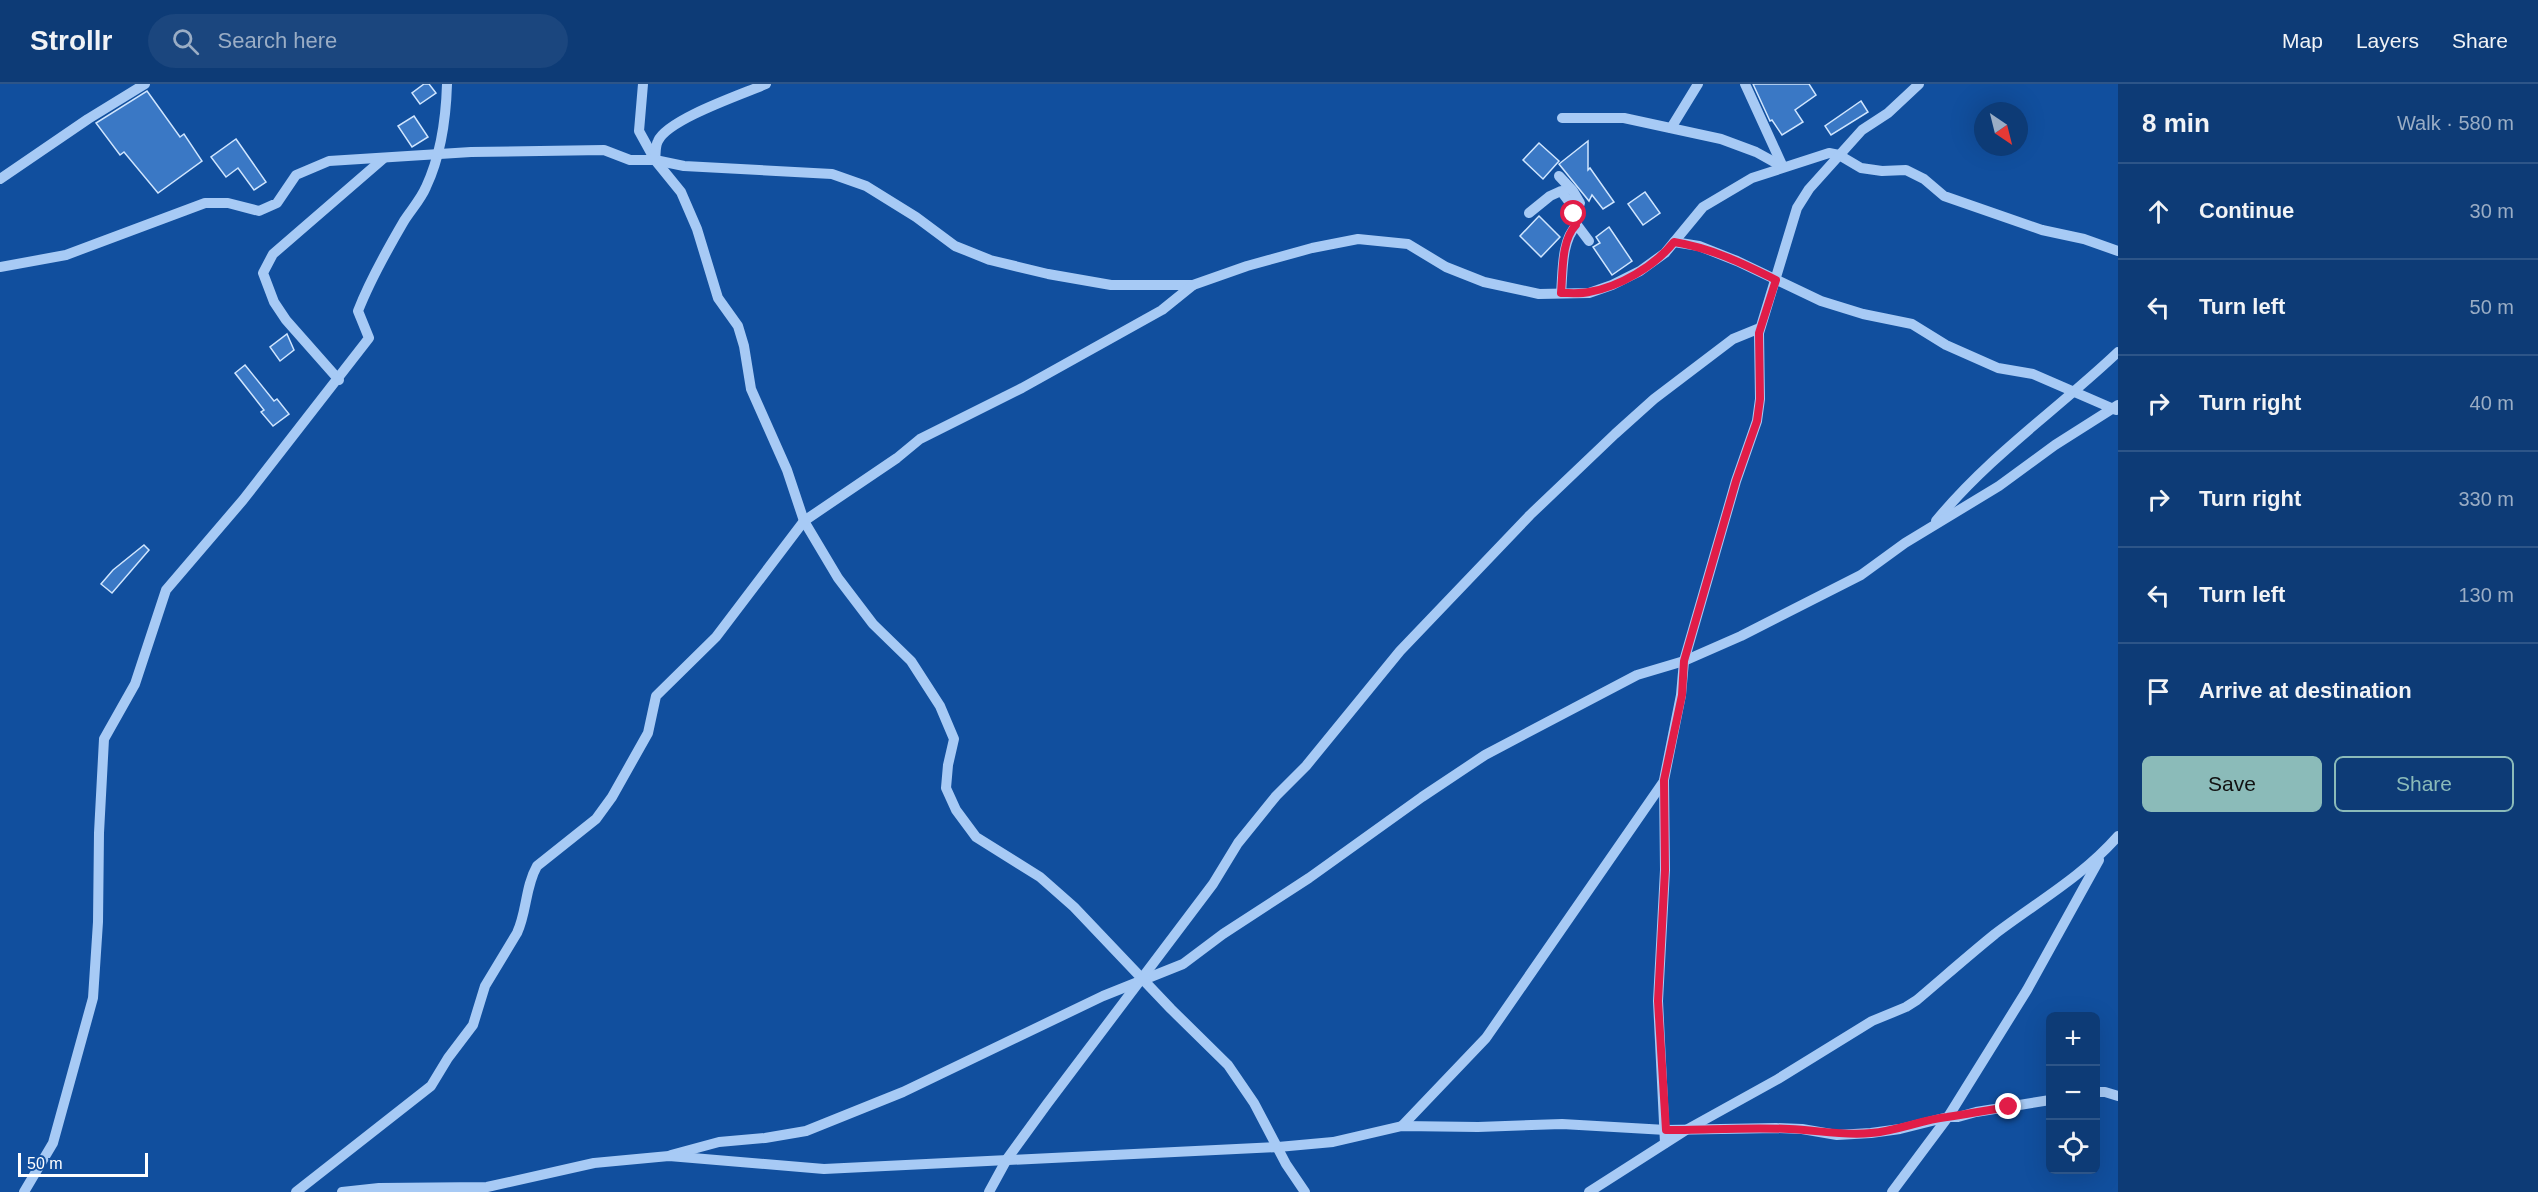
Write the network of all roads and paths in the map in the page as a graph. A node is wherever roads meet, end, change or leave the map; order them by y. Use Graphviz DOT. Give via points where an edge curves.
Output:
graph roads {
  1 [pos="145,84"];
  2 [pos="447,84"];
  3 [pos="643,84"];
  4 [pos="766,84"];
  5 [pos="1698,84"];
  6 [pos="1746,84"];
  7 [pos="1920,84"];
  8 [pos="1562,118"];
  9 [pos="1671,128"];
  10 [pos="438,154"];
  11 [pos="1839,155"];
  12 [pos="384,158"];
  13 [pos="655,160"];
  14 [pos="1783,167"];
  15 [pos="1559,176"];
  16 [pos="0,179"];
  17 [pos="1529,213"];
  18 [pos="1575,219"];
  19 [pos="1589,241"];
  20 [pos="1674,242"];
  21 [pos="2118,251"];
  22 [pos="0,267"];
  23 [pos="1776,280"];
  24 [pos="1193,285"];
  25 [pos="1561,293"];
  26 [pos="1760,328"];
  27 [pos="2118,352"];
  28 [pos="339,380"];
  29 [pos="2076,392"];
  30 [pos="2116,408"];
  31 [pos="804,521"];
  32 [pos="1931,526"];
  33 [pos="1684,661"];
  34 [pos="1664,780"];
  35 [pos="2118,836"];
  36 [pos="2102,854"];
  37 [pos="1143,979"];
  38 [pos="2100,1092"];
  39 [pos="2118,1096"];
  40 [pos="2046,1101"];
  41 [pos="1948,1117"];
  42 [pos="1402,1126"];
  43 [pos="1666,1130"];
  44 [pos="1686,1130"];
  45 [pos="1665,1143"];
  46 [pos="1278,1147"];
  47 [pos="669,1156"];
  48 [pos="1007,1159"];
  49 [pos="24,1192"];
  50 [pos="296,1192"];
  51 [pos="342,1192"];
  52 [pos="989,1192"];
  53 [pos="1305,1192"];
  54 [pos="1588,1192"];
  55 [pos="1892,1192"];
  1 -- 16 [label="street"];
  2 -- 10 [label="street"];
  3 -- 13 [label="street" via="639,131"];
  4 -- 13 [label="street" via="671,127 658,140"];
  5 -- 9 [label="street"];
  6 -- 14 [label="street"];
  7 -- 11 [label="street" via="1862,130"];
  8 -- 9 [label="street" via="1624,118"];
  9 -- 14 [label="street" via="1721,139"];
  10 -- 12 [label="street"];
  10 -- 13 [label="street" via="604,150 630,159"];
  10 -- 28 [label="street" via="426,188 368,285 358,311 369,338"];
  11 -- 14 [label="street" via="1828,153"];
  11 -- 21 [label="street" via="1861,168 1906,170 1944,196"];
  11 -- 23 [label="street" via="1797,208"];
  12 -- 22 [label="street" via="329,161 296,175 277,203 259,211 228,203 205,203 66,255"];
  12 -- 28 [label="street" via="273,254 263,273 286,320"];
  13 -- 24 [label="street" via="684,166 832,174 866,186 955,246 990,260 1111,285"];
  13 -- 31 [label="street" via="681,192 718,298 738,326 751,389 787,470"];
  14 -- 20 [label="street" via="1752,178 1703,207"];
  15 -- 18 [label="street" via="1580,203"];
  17 -- 18 [label="street" via="1561,191 1570,202"];
  18 -- 19 [label="street"];
  18 -- 25 [label="street" via="1565,253"];
  20 -- 23 [label="street" via="1699,246"];
  20 -- 25 [label="street" via="1640,271 1612,285 1589,293"];
  23 -- 26 [label="street"];
  23 -- 29 [label="street" via="1831,304 1912,324 1946,345 1998,368 2033,374"];
  24 -- 25 [label="street" via="1247,266 1358,239 1408,244 1446,267 1484,282 1539,294"];
  24 -- 31 [label="street" via="1162,310 920,439"];
  26 -- 33 [label="street" via="1757,421"];
  26 -- 37 [label="street" via="1733,339 1654,399 1530,515 1400,651 1245,835"];
  27 -- 29 [label="street"];
  28 -- 49 [label="street" via="166,590 135,684 104,739 93,998 53,1143"];
  29 -- 30 [label="street"];
  29 -- 32 [label="street" via="1988,463"];
  30 -- 32 [label="street"];
  31 -- 37 [label="street" via="838,578 873,624 911,661 940,706 954,739 946,788 956,810 976,837 1040,877 1074,907"];
  31 -- 50 [label="street" via="716,637 656,696 648,733 596,819 537,866 517,933 485,986 473,1025 436,1079"];
  32 -- 33 [label="street" via="1861,575"];
  33 -- 34 [label="street" via="1682,695"];
  33 -- 37 [label="street" via="1637,675 1485,755 1183,964"];
  34 -- 42 [label="street" via="1486,1038"];
  34 -- 43 [label="street" via="1665,870 1658,1001"];
  35 -- 36 [label="street"];
  36 -- 41 [label="street" via="2027,990"];
  36 -- 44 [label="street" via="1917,1000 1872,1021"];
  37 -- 46 [label="street" via="1228,1065"];
  37 -- 47 [label="street" via="903,1092 806,1131 719,1142"];
  37 -- 48 [label="street"];
  38 -- 39 [label="street"];
  40 -- 41 [label="street"];
  41 -- 44 [label="street" via="1900,1129 1837,1135 1776,1128"];
  41 -- 55 [label="street"];
  42 -- 43 [label="street" via="1562,1124"];
  42 -- 46 [label="street" via="1333,1142"];
  43 -- 44 [label="street"];
  43 -- 45 [label="street"];
  44 -- 45 [label="street"];
  45 -- 54 [label="street"];
  46 -- 48 [label="street"];
  46 -- 53 [label="street"];
  47 -- 48 [label="street" via="824,1170"];
  47 -- 51 [label="street" via="594,1163 487,1187"];
  48 -- 52 [label="street"];
}
